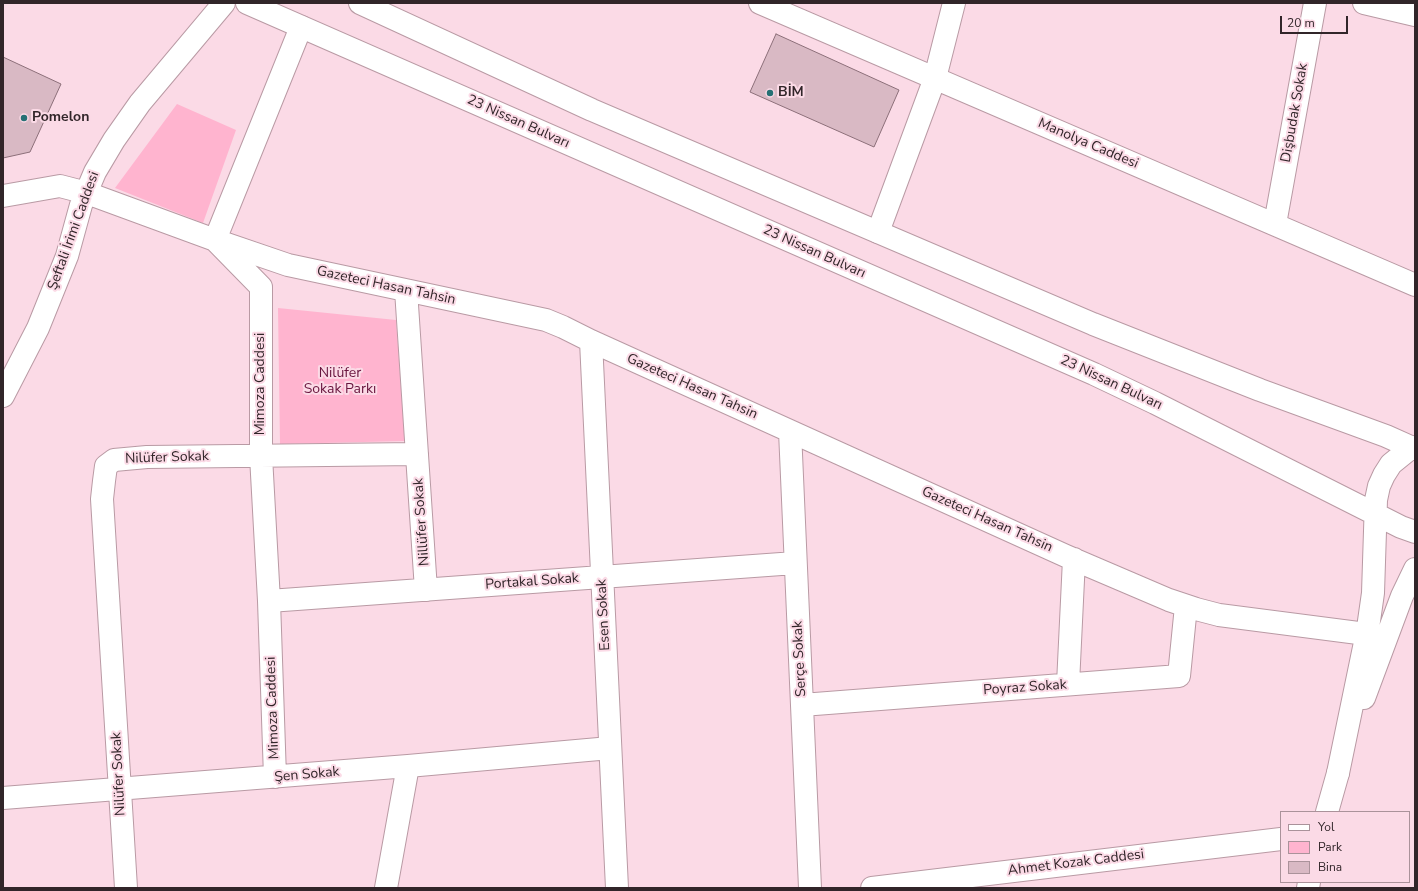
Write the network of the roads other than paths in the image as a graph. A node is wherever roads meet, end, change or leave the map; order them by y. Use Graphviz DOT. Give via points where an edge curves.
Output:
graph roads {
  1 [pos="224,3"];
  2 [pos="247,3"];
  3 [pos="360,3"];
  4 [pos="760,3"];
  5 [pos="954,3"];
  6 [pos="1315,3"];
  7 [pos="1364,3"];
  8 [pos="1415,15"];
  9 [pos="301,27"];
  10 [pos="935,78"];
  11 [pos="87,193"];
  12 [pos="3,196"];
  13 [pos="1274,224"];
  14 [pos="878,232"];
  15 [pos="215,240"];
  16 [pos="1415,285"];
  17 [pos="406,290"];
  18 [pos="591,341"];
  19 [pos="3,396"];
  20 [pos="790,431"];
  21 [pos="1414,448"];
  22 [pos="417,454"];
  23 [pos="261,456"];
  24 [pos="1375,514"];
  25 [pos="1415,532"];
  26 [pos="1074,559"];
  27 [pos="795,563"];
  28 [pos="1415,569"];
  29 [pos="602,577"];
  30 [pos="426,590"];
  31 [pos="269,601"];
  32 [pos="1186,606"];
  33 [pos="1366,634"];
  34 [pos="1068,684"];
  35 [pos="802,705"];
  36 [pos="610,748"];
  37 [pos="408,766"];
  38 [pos="1338,773"];
  39 [pos="275,777"];
  40 [pos="120,790"];
  41 [pos="3,798"];
  42 [pos="1328,811"];
  43 [pos="1280,839"];
  44 [pos="126,888"];
  45 [pos="386,888"];
  46 [pos="616,888"];
  47 [pos="810,888"];
  48 [pos="872,888"];
  1 -- 11 [label="main road, Şeftali İrimi Caddesi" via="131,115 95,172"];
  2 -- 9 [label="main road, 23 Nissan Bulvarı"];
  3 -- 14 [label="main road" via="592,110"];
  4 -- 10 [label="main road, Manolya Caddesi"];
  5 -- 10 [label="main road"];
  6 -- 13 [label="main road, Dişbudak Sokak"];
  7 -- 8 [label="main road"];
  9 -- 15 [label="main road"];
  9 -- 24 [label="main road, 23 Nissan Bulvarı" via="1162,406"];
  10 -- 13 [label="main road, Manolya Caddesi"];
  10 -- 14 [label="main road"];
  11 -- 12 [label="main road, Gazeteci Hasan Tahsin" via="60,186"];
  11 -- 15 [label="main road, Gazeteci Hasan Tahsin"];
  11 -- 19 [label="main road, Şeftali İrimi Caddesi" via="81,205 67,256 38,328"];
  13 -- 16 [label="main road, Manolya Caddesi"];
  14 -- 21 [label="main road" via="1153,349"];
  15 -- 17 [label="main road, Gazeteci Hasan Tahsin" via="288,265"];
  15 -- 23 [label="main road, Mimoza Caddesi" via="261,287"];
  17 -- 18 [label="main road, Gazeteci Hasan Tahsin" via="546,320"];
  17 -- 22 [label="main road"];
  18 -- 20 [label="main road, Gazeteci Hasan Tahsin"];
  18 -- 29 [label="main road, Esen Sokak"];
  20 -- 26 [label="main road, Gazeteci Hasan Tahsin"];
  20 -- 27 [label="main road, Serçe Sokak"];
  21 -- 24 [label="main road" via="1391,464 1384,475 1379,486"];
  22 -- 23 [label="main road, Nilüfer Sokak"];
  22 -- 30 [label="main road, Nillüfer Sokak"];
  23 -- 31 [label="main road, Mimoza Caddesi"];
  23 -- 40 [label="main road, Nilüfer Sokak" via="147,457 114,460 106,466 102,499"];
  24 -- 25 [label="main road, 23 Nissan Bulvarı"];
  24 -- 33 [label="main road" via="1375,576"];
  26 -- 32 [label="main road, Gazeteci Hasan Tahsin"];
  26 -- 34 [label="main road"];
  27 -- 29 [label="main road, Portakal Sokak"];
  27 -- 35 [label="main road, Serçe Sokak"];
  28 -- 38 [label="main road" via="1390,628"];
  29 -- 30 [label="main road, Portakal Sokak"];
  29 -- 36 [label="main road, Esen Sokak"];
  30 -- 31 [label="main road, Portakal Sokak"];
  31 -- 39 [label="main road, Mimoza Caddesi"];
  32 -- 33 [label="main road, Gazeteci Hasan Tahsin" via="1219,615"];
  32 -- 34 [label="main road, Poyraz Sokak" via="1179,676"];
  33 -- 38 [label="main road"];
  34 -- 35 [label="main road, Poyraz Sokak"];
  35 -- 47 [label="main road, Serçe Sokak"];
  36 -- 37 [label="main road, Şen Sokak"];
  36 -- 46 [label="main road, Esen Sokak"];
  37 -- 39 [label="main road, Şen Sokak"];
  37 -- 45 [label="main road"];
  38 -- 42 [label="main road"];
  39 -- 40 [label="main road, Şen Sokak"];
  40 -- 41 [label="main road, Şen Sokak"];
  40 -- 44 [label="main road, Nilüfer Sokak"];
  43 -- 48 [label="main road, Ahmet Kozak Caddesi"];
}
